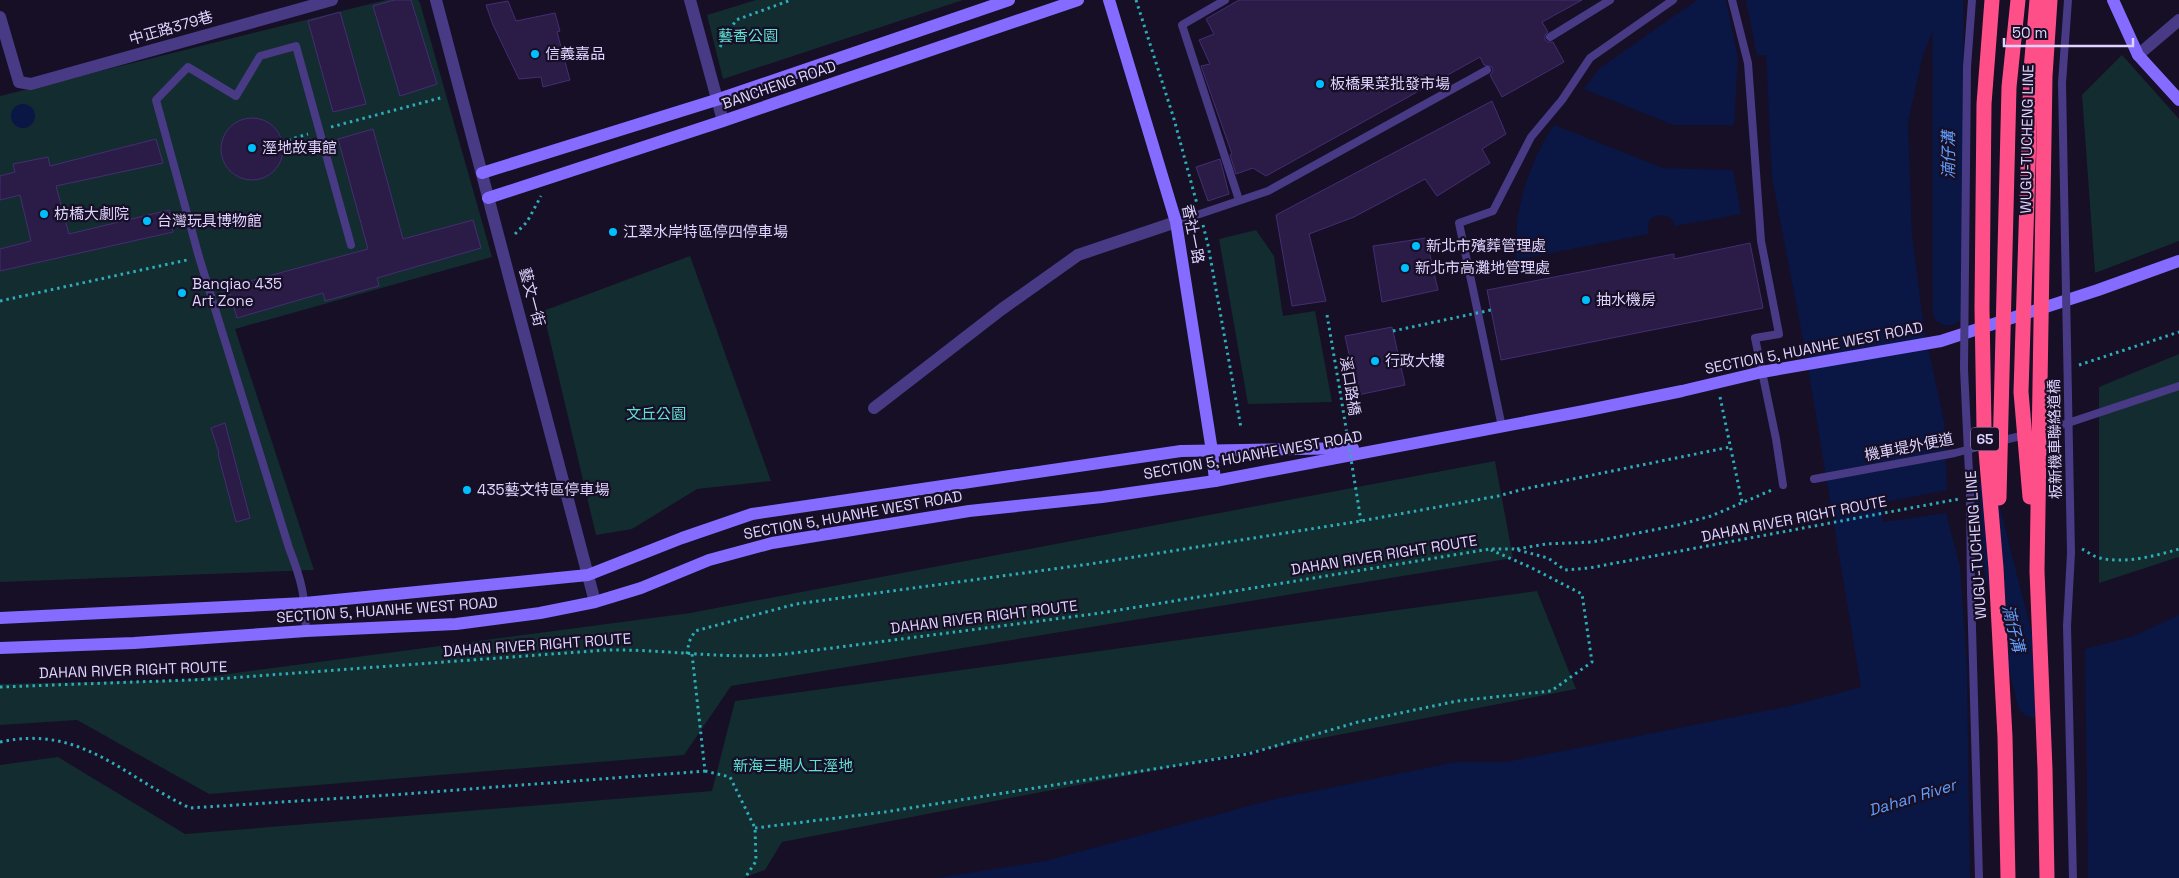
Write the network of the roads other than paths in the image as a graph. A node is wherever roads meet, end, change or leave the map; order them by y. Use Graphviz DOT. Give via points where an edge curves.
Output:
graph roads {
  1 [pos="332,0"];
  2 [pos="436,0"];
  3 [pos="690,0"];
  4 [pos="1009,0"];
  5 [pos="1078,0"];
  6 [pos="1109,0"];
  7 [pos="1225,0"];
  8 [pos="1610,0"];
  9 [pos="1673,0"];
  10 [pos="1732,0"];
  11 [pos="1972,0"];
  12 [pos="1992,0"];
  13 [pos="2018,0"];
  14 [pos="2037,0"];
  15 [pos="2050,0"];
  16 [pos="2068,0"];
  17 [pos="2113,0"];
  18 [pos="0,18"];
  19 [pos="2179,20"];
  20 [pos="1550,36"];
  21 [pos="2138,55"];
  22 [pos="1487,70"];
  23 [pos="716,100"];
  24 [pos="2179,100"];
  25 [pos="722,122"];
  26 [pos="482,173"];
  27 [pos="488,198"];
  28 [pos="1239,200"];
  29 [pos="1176,222"];
  30 [pos="351,245"];
  31 [pos="2179,261"];
  32 [pos="1762,372"];
  33 [pos="2179,386"];
  34 [pos="874,408"];
  35 [pos="1502,427"];
  36 [pos="1388,448"];
  37 [pos="1212,451"];
  38 [pos="1814,479"];
  39 [pos="1215,481"];
  40 [pos="1783,485"];
  41 [pos="1996,568"];
  42 [pos="2037,571"];
  43 [pos="588,575"];
  44 [pos="595,602"];
  45 [pos="305,603"];
  46 [pos="0,618"];
  47 [pos="306,631"];
  48 [pos="0,648"];
  49 [pos="1979,878"];
  50 [pos="2008,878"];
  51 [pos="2047,878"];
  52 [pos="2073,878"];
  1 -- 18 [label="street, 中正路379巷" via="31,84 19,82"];
  2 -- 26 [label="street, 藝文一街"];
  3 -- 23 [label="street"];
  4 -- 23 [label="street, BANCHENG ROAD"];
  5 -- 25 [label="street, BANCHENG ROAD"];
  6 -- 29 [label="street, 香社一路"];
  7 -- 28 [label="lane" via="1182,25"];
  8 -- 20 [label="lane"];
  9 -- 35 [label="lane" via="1590,58 1562,100 1531,137 1493,211 1459,223"];
  10 -- 32 [label="lane" via="1748,63 1761,241 1779,334 1755,338"];
  11 -- 49 [label="lane, bridge" via="1967,67 1964,369"];
  12 -- 41 [label="highway, WUGU-TUCHENG LINE / 65, bridge" via="1984,104 1982,308 1984,428"];
  13 -- 41 [label="highway, bridge" via="2009,87"];
  14 -- 42 [label="highway, bridge" via="2030,70 2021,392"];
  15 -- 42 [label="highway, WUGU-TUCHENG LINE, bridge" via="2045,76"];
  16 -- 52 [label="lane, 板新機車聯絡道橋, bridge" via="2062,83 2071,553 2067,626"];
  17 -- 21 [label="street"];
  19 -- 21 [label="street"];
  21 -- 24 [label="street"];
  22 -- 28 [label="lane" via="1268,191"];
  23 -- 25 [label="street"];
  23 -- 26 [label="street, BANCHENG ROAD"];
  25 -- 27 [label="street, BANCHENG ROAD"];
  26 -- 27 [label="street, 藝文一街"];
  27 -- 43 [label="street, 藝文一街"];
  28 -- 29 [label="lane"];
  29 -- 34 [label="street" via="1078,255"];
  29 -- 37 [label="street, 香社一路"];
  30 -- 45 [label="lane" via="296,46 260,56 236,96 188,67 156,100 199,257 301,578"];
  31 -- 32 [label="street, SECTION 5, HUANHE WEST ROAD" via="1941,341"];
  32 -- 35 [label="street, SECTION 5, HUANHE WEST ROAD"];
  32 -- 40 [label="lane"];
  33 -- 38 [label="lane, 機車堤外便道" via="2065,424 1954,453"];
  35 -- 36 [label="street, SECTION 5, HUANHE WEST ROAD"];
  36 -- 37 [label="street, SECTION 5, HUANHE WEST ROAD"];
  36 -- 39 [label="street, SECTION 5, HUANHE WEST ROAD"];
  37 -- 39 [label="street, 香社一路"];
  37 -- 43 [label="street, SECTION 5, HUANHE WEST ROAD" via="1180,451 752,514"];
  39 -- 44 [label="street, SECTION 5, HUANHE WEST ROAD" via="969,511 772,543 709,560 641,588"];
  41 -- 50 [label="highway, WUGU-TUCHENG LINE / 65, bridge"];
  42 -- 51 [label="highway, WUGU-TUCHENG LINE, bridge"];
  43 -- 44 [label="street, 藝文一街"];
  43 -- 45 [label="street, SECTION 5, HUANHE WEST ROAD"];
  44 -- 47 [label="street, SECTION 5, HUANHE WEST ROAD" via="540,614 456,624"];
  45 -- 46 [label="street, SECTION 5, HUANHE WEST ROAD"];
  45 -- 47 [label="lane"];
  47 -- 48 [label="street, SECTION 5, HUANHE WEST ROAD"];
}
